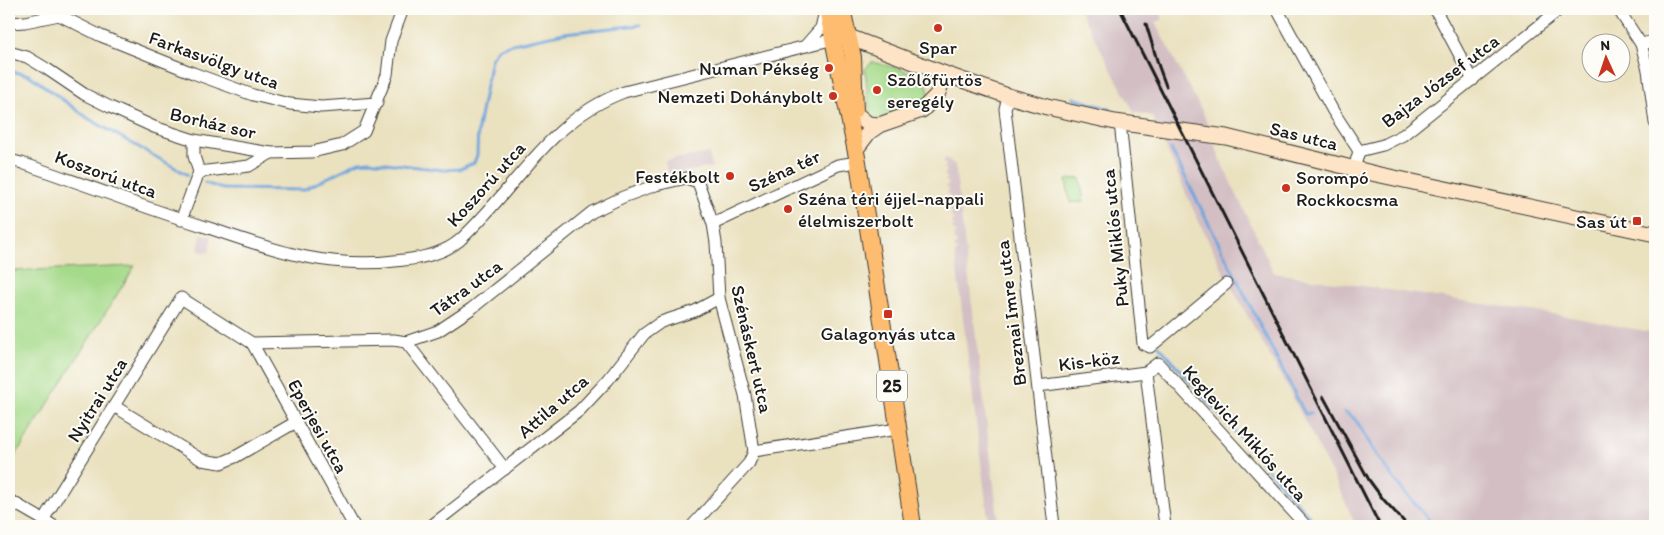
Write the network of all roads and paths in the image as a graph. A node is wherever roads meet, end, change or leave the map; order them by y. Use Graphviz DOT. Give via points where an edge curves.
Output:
graph roads {
  1 [pos="403,9"];
  2 [pos="826,9"];
  3 [pos="842,9"];
  4 [pos="1277,9"];
  5 [pos="1435,9"];
  6 [pos="1560,9"];
  7 [pos="1618,9"];
  8 [pos="61,12"];
  9 [pos="9,23"];
  10 [pos="842,38"];
  11 [pos="1655,41"];
  12 [pos="1640,44"];
  13 [pos="806,45"];
  14 [pos="9,52"];
  15 [pos="945,74"];
  16 [pos="1473,80"];
  17 [pos="1008,96"];
  18 [pos="377,103"];
  19 [pos="856,114"];
  20 [pos="1120,122"];
  21 [pos="1655,123"];
  22 [pos="879,125"];
  23 [pos="853,132"];
  24 [pos="194,140"];
  25 [pos="1359,151"];
  26 [pos="271,153"];
  27 [pos="857,155"];
  28 [pos="9,160"];
  29 [pos="1354,169"];
  30 [pos="199,172"];
  31 [pos="181,220"];
  32 [pos="713,224"];
  33 [pos="1655,234"];
  34 [pos="1226,284"];
  35 [pos="719,298"];
  36 [pos="406,342"];
  37 [pos="252,343"];
  38 [pos="1146,372"];
  39 [pos="1038,386"];
  40 [pos="114,406"];
  41 [pos="296,422"];
  42 [pos="898,429"];
  43 [pos="754,451"];
  44 [pos="505,469"];
  45 [pos="9,500"];
  46 [pos="43,520"];
  47 [pos="54,526"];
  48 [pos="354,526"];
  49 [pos="431,526"];
  50 [pos="692,526"];
  51 [pos="913,526"];
  52 [pos="1054,526"];
  53 [pos="1165,526"];
  54 [pos="1306,526"];
  1 -- 18 [label="street" via="391,41 387,75"];
  2 -- 10 [label="main road, 25"];
  2 -- 13 [label="street" via="821,28"];
  3 -- 10 [label="main road, 25"];
  4 -- 25 [label="street" via="1333,111"];
  5 -- 16 [label="street"];
  6 -- 16 [label="street, Bajza József utca"];
  7 -- 12 [label="street"];
  8 -- 9 [label="street, Farkasvölgy utca"];
  8 -- 18 [label="street, Farkasvölgy utca" via="102,36 253,95 290,104 321,106"];
  10 -- 13 [label="street, Koszorú utca"];
  10 -- 15 [label="main road, Sas utca"];
  10 -- 19 [label="main road, 25" via="853,65"];
  10 -- 23 [label="main road, 25" via="847,111"];
  11 -- 12 [label="street"];
  12 -- 21 [label="street" via="1648,70"];
  13 -- 31 [label="street, Koszorú utca" via="604,100 579,115 545,145 485,215 458,242 437,253 391,262 339,263 280,252"];
  14 -- 24 [label="street, Borház sor" via="27,57 110,107 154,127"];
  15 -- 17 [label="main road, Sas utca"];
  15 -- 22 [label="main road" via="937,94 922,110"];
  16 -- 25 [label="street, Bajza József utca" via="1403,135 1383,145"];
  17 -- 20 [label="main road, Sas utca"];
  17 -- 39 [label="street, Breznai Imre utca" via="1005,109"];
  18 -- 26 [label="street, Borház sor" via="364,132 342,145 312,152"];
  19 -- 22 [label="main road" via="868,124"];
  19 -- 23 [label="main road, 25"];
  20 -- 29 [label="main road, Sas utca" via="1226,137"];
  20 -- 34 [label="street, Puky Miklós utca" via="1143,344 1150,347"];
  22 -- 27 [label="main road" via="869,132"];
  23 -- 27 [label="main road, 25"];
  24 -- 26 [label="street, Borház sor"];
  24 -- 30 [label="street"];
  25 -- 29 [label="street"];
  26 -- 30 [label="street" via="249,166"];
  27 -- 32 [label="street, Széna tér"];
  27 -- 42 [label="main road, 25"];
  28 -- 31 [label="street, Koszorú utca"];
  29 -- 33 [label="main road, Sas utca"];
  30 -- 31 [label="street"];
  32 -- 35 [label="street, Szénáskert utca"];
  32 -- 36 [label="street, Tátra utca" via="698,182 686,178 623,197 592,212 472,309 438,331"];
  35 -- 43 [label="street, Szénáskert utca" via="745,395"];
  35 -- 44 [label="street, Attila utca" via="695,311 661,322 644,334 579,412"];
  36 -- 37 [label="street, Tátra utca"];
  36 -- 44 [label="street"];
  37 -- 40 [label="street, Nyitrai utca" via="181,298"];
  37 -- 41 [label="street, Eperjesi utca"];
  38 -- 39 [label="street, Kis-köz"];
  38 -- 53 [label="street"];
  38 -- 54 [label="street, Keglevich Miklós utca" via="1158,363"];
  39 -- 52 [label="street, Breznai Imre utca"];
  40 -- 41 [label="street" via="202,460 221,463"];
  40 -- 46 [label="street, Nyitrai utca"];
  41 -- 48 [label="street, Eperjesi utca"];
  42 -- 43 [label="street"];
  42 -- 51 [label="main road, 25"];
  43 -- 50 [label="street" via="749,463"];
  44 -- 49 [label="street, Attila utca"];
  45 -- 46 [label="street"];
  46 -- 47 [label="street"];
}
